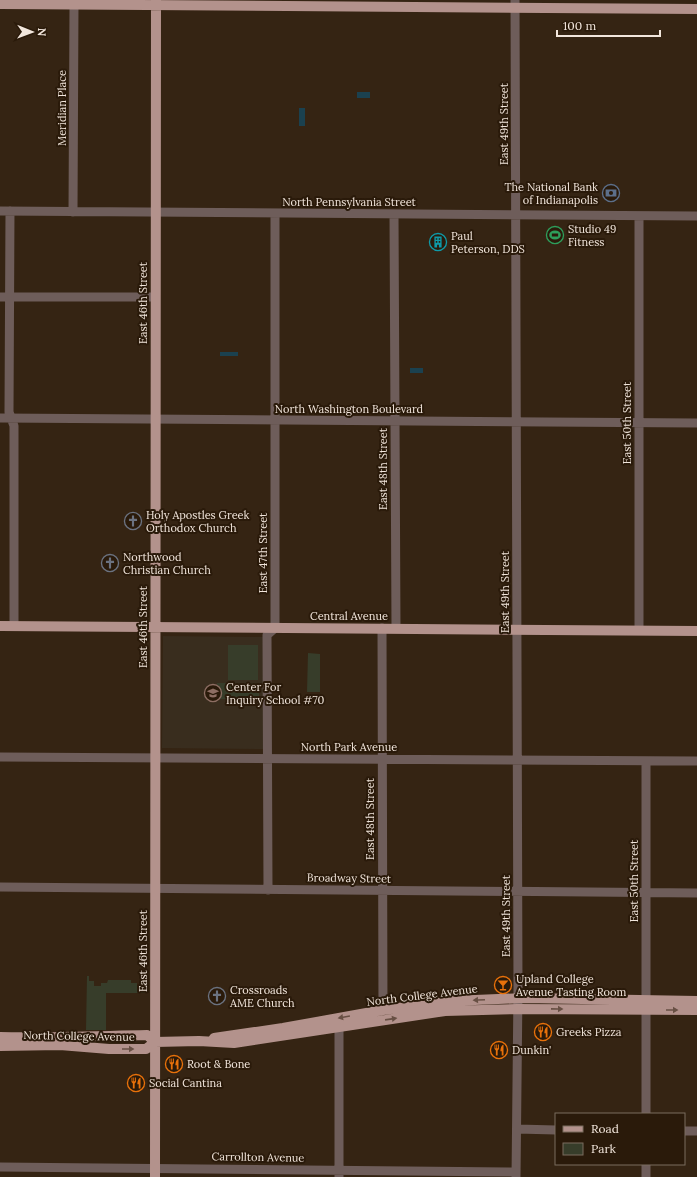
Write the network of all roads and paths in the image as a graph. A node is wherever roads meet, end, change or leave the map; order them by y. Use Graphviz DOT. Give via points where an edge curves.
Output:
graph roads {
  1 [pos="156,3"];
  2 [pos="0,4"];
  3 [pos="74,4"];
  4 [pos="515,4"];
  5 [pos="697,9"];
  6 [pos="0,211"];
  7 [pos="10,211"];
  8 [pos="73,212"];
  9 [pos="155,212"];
  10 [pos="275,213"];
  11 [pos="394,214"];
  12 [pos="516,215"];
  13 [pos="639,216"];
  14 [pos="697,216"];
  15 [pos="5,297"];
  16 [pos="155,297"];
  17 [pos="0,418"];
  18 [pos="11,418"];
  19 [pos="155,420"];
  20 [pos="275,420"];
  21 [pos="395,421"];
  22 [pos="517,422"];
  23 [pos="639,423"];
  24 [pos="697,423"];
  25 [pos="0,626"];
  26 [pos="14,626"];
  27 [pos="155,627"];
  28 [pos="275,628"];
  29 [pos="382,628"];
  30 [pos="396,628"];
  31 [pos="517,629"];
  32 [pos="639,630"];
  33 [pos="697,631"];
  34 [pos="0,757"];
  35 [pos="155,758"];
  36 [pos="268,759"];
  37 [pos="382,759"];
  38 [pos="518,760"];
  39 [pos="646,761"];
  40 [pos="697,761"];
  41 [pos="0,887"];
  42 [pos="155,888"];
  43 [pos="268,890"];
  44 [pos="382,891"];
  45 [pos="518,892"];
  46 [pos="646,892"];
  47 [pos="697,893"];
  48 [pos="697,1000"];
  49 [pos="518,1004"];
  50 [pos="646,1005"];
  51 [pos="383,1010"];
  52 [pos="697,1010"];
  53 [pos="339,1027"];
  54 [pos="0,1037"];
  55 [pos="199,1041"];
  56 [pos="154,1042"];
  57 [pos="0,1046"];
  58 [pos="646,1113"];
  59 [pos="517,1129"];
  60 [pos="555,1130"];
  61 [pos="685,1131"];
  62 [pos="697,1131"];
  63 [pos="646,1165"];
  64 [pos="0,1167"];
  65 [pos="155,1173"];
  66 [pos="339,1174"];
  67 [pos="516,1174"];
  68 [pos="646,1177"];
  1 -- 3 [label="main road"];
  1 -- 4 [label="main road"];
  1 -- 9 [label="main road, East 46th Street"];
  2 -- 3 [label="main road"];
  3 -- 8 [label="street, Meridian Place"];
  4 -- 5 [label="main road"];
  4 -- 12 [label="street, East 49th Street"];
  6 -- 7 [label="street, North Pennsylvania Street"];
  7 -- 8 [label="street, North Pennsylvania Street"];
  7 -- 15 [label="street"];
  8 -- 9 [label="street, North Pennsylvania Street"];
  9 -- 10 [label="street, North Pennsylvania Street"];
  9 -- 16 [label="main road, East 46th Street"];
  10 -- 11 [label="street, North Pennsylvania Street"];
  10 -- 20 [label="street, East 47th Street"];
  11 -- 12 [label="street, North Pennsylvania Street"];
  11 -- 21 [label="street, East 48th Street"];
  12 -- 13 [label="street, North Pennsylvania Street"];
  12 -- 22 [label="street, East 49th Street"];
  13 -- 14 [label="street, North Pennsylvania Street"];
  13 -- 23 [label="street, East 50th Street"];
  15 -- 16 [label="street"];
  15 -- 18 [label="street"];
  16 -- 19 [label="main road, East 46th Street"];
  17 -- 18 [label="street, North Washington Boulevard"];
  18 -- 19 [label="street, North Washington Boulevard"];
  18 -- 26 [label="street" via="14,426"];
  19 -- 20 [label="street, North Washington Boulevard"];
  19 -- 27 [label="main road, East 46th Street"];
  20 -- 21 [label="street, North Washington Boulevard"];
  20 -- 28 [label="street, East 47th Street"];
  21 -- 22 [label="street, North Washington Boulevard"];
  21 -- 30 [label="street, East 48th Street"];
  22 -- 23 [label="street, North Washington Boulevard"];
  22 -- 31 [label="street, East 49th Street"];
  23 -- 24 [label="street, North Washington Boulevard"];
  23 -- 32 [label="street, East 50th Street"];
  25 -- 26 [label="main road, Central Avenue"];
  26 -- 27 [label="main road, Central Avenue"];
  27 -- 28 [label="main road, Central Avenue"];
  27 -- 35 [label="main road, East 46th Street"];
  28 -- 29 [label="main road, Central Avenue"];
  28 -- 36 [label="street, East 47th Street" via="267,635"];
  29 -- 30 [label="main road, Central Avenue"];
  29 -- 37 [label="street, East 48th Street"];
  30 -- 31 [label="main road, Central Avenue"];
  31 -- 32 [label="main road, Central Avenue"];
  31 -- 38 [label="street, East 49th Street"];
  32 -- 33 [label="main road, Central Avenue"];
  34 -- 35 [label="street, North Park Avenue"];
  35 -- 36 [label="street, North Park Avenue"];
  35 -- 42 [label="main road, East 46th Street"];
  36 -- 37 [label="street, North Park Avenue"];
  36 -- 43 [label="street, East 47th Street"];
  37 -- 38 [label="street, North Park Avenue"];
  37 -- 44 [label="street, East 48th Street"];
  38 -- 39 [label="street, North Park Avenue"];
  38 -- 45 [label="street, East 49th Street"];
  39 -- 40 [label="street, North Park Avenue"];
  39 -- 46 [label="street, East 50th Street"];
  41 -- 42 [label="street, Broadway Street"];
  42 -- 43 [label="street, Broadway Street"];
  42 -- 56 [label="main road, East 46th Street"];
  43 -- 44 [label="street, Broadway Street"];
  44 -- 45 [label="street, Broadway Street"];
  44 -- 51 [label="street, East 48th Street"];
  45 -- 46 [label="street, Broadway Street"];
  45 -- 49 [label="street, East 49th Street"];
  46 -- 47 [label="street, Broadway Street"];
  46 -- 50 [label="street, East 50th Street"];
  48 -- 50 [label="main road, North College Avenue"];
  49 -- 50 [label="main road, North College Avenue"];
  49 -- 51 [label="main road, North College Avenue, one-way" via="451,1001"];
  53 -- 49 [label="main road, North College Avenue, one-way" via="445,1011"];
  49 -- 59 [label="street, East 49th Street"];
  50 -- 52 [label="main road, North College Avenue, one-way"];
  50 -- 58 [label="street, East 50th Street"];
  51 -- 55 [label="main road, North College Avenue, one-way"];
  53 -- 55 [label="main road, North College Avenue" via="234,1043"];
  53 -- 66 [label="street"];
  54 -- 56 [label="main road, North College Avenue" via="147,1035"];
  55 -- 56 [label="main road, North College Avenue"];
  57 -- 56 [label="main road, North College Avenue, one-way" via="60,1045 146,1049"];
  56 -- 65 [label="main road, East 46th Street"];
  59 -- 60 [label="street"];
  59 -- 67 [label="street, East 49th Street"];
  61 -- 62 [label="street"];
  63 -- 68 [label="street"];
  64 -- 65 [label="street, Carrollton Avenue"];
  65 -- 66 [label="street, Carrollton Avenue"];
  66 -- 67 [label="street, Carrollton Avenue"];
}
